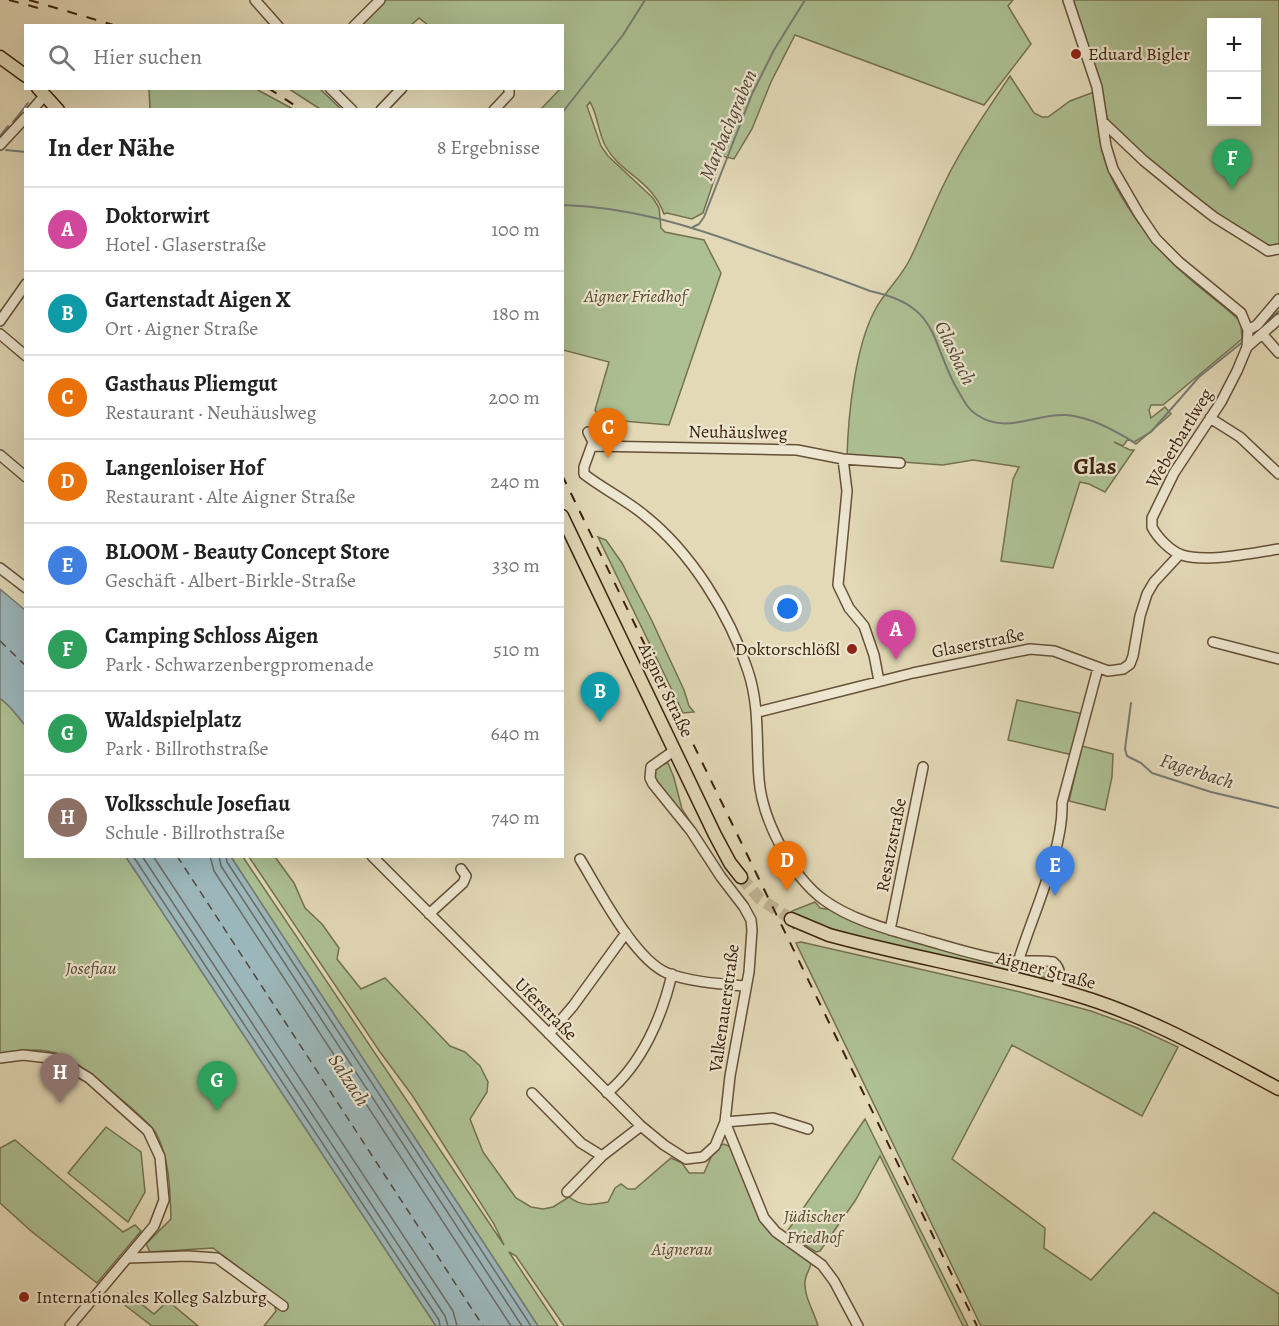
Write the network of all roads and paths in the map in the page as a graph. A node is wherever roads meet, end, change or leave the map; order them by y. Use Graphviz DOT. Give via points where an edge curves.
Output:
graph roads {
  1 [pos="380,0"];
  2 [pos="1068,0"];
  3 [pos="261,2"];
  4 [pos="277,24"];
  5 [pos="356,24"];
  6 [pos="0,57"];
  7 [pos="24,75"];
  8 [pos="332,90"];
  9 [pos="400,90"];
  10 [pos="509,90"];
  11 [pos="42,92"];
  12 [pos="33,108"];
  13 [pos="56,108"];
  14 [pos="350,108"];
  15 [pos="383,108"];
  16 [pos="496,108"];
  17 [pos="24,119"];
  18 [pos="1103,122"];
  19 [pos="0,145"];
  20 [pos="1279,249"];
  21 [pos="24,287"];
  22 [pos="1279,299"];
  23 [pos="1279,319"];
  24 [pos="0,321"];
  25 [pos="1247,327"];
  26 [pos="0,334"];
  27 [pos="1263,335"];
  28 [pos="1247,348"];
  29 [pos="1279,353"];
  30 [pos="24,354"];
  31 [pos="1210,418"];
  32 [pos="588,432"];
  33 [pos="592,447"];
  34 [pos="0,454"];
  35 [pos="843,459"];
  36 [pos="900,463"];
  37 [pos="1279,474"];
  38 [pos="24,475"];
  39 [pos="564,520"];
  40 [pos="1279,549"];
  41 [pos="1180,554"];
  42 [pos="0,568"];
  43 [pos="24,586"];
  44 [pos="1213,642"];
  45 [pos="1279,659"];
  46 [pos="1098,668"];
  47 [pos="879,681"];
  48 [pos="758,712"];
  49 [pos="675,750"];
  50 [pos="923,767"];
  51 [pos="374,858"];
  52 [pos="580,859"];
  53 [pos="461,868"];
  54 [pos="741,877"];
  55 [pos="429,914"];
  56 [pos="790,919"];
  57 [pos="891,930"];
  58 [pos="626,933"];
  59 [pos="1018,962"];
  60 [pos="672,974"];
  61 [pos="746,986"];
  62 [pos="1056,989"];
  63 [pos="549,1034"];
  64 [pos="0,1058"];
  65 [pos="1279,1089"];
  66 [pos="532,1093"];
  67 [pos="607,1093"];
  68 [pos="725,1122"];
  69 [pos="641,1126"];
  70 [pos="808,1129"];
  71 [pos="715,1146"];
  72 [pos="736,1149"];
  73 [pos="602,1156"];
  74 [pos="567,1192"];
  75 [pos="128,1258"];
  76 [pos="283,1306"];
  77 [pos="70,1326"];
  78 [pos="858,1326"];
  1 -- 5 [label="street"];
  2 -- 18 [label="street" via="1095,79"];
  3 -- 4 [label="street"];
  6 -- 7 [label="main road"];
  8 -- 14 [label="street"];
  9 -- 15 [label="street"];
  10 -- 16 [label="street"];
  11 -- 12 [label="street"];
  11 -- 13 [label="main road"];
  17 -- 19 [label="street"];
  18 -- 20 [label="street" via="1214,217 1268,250"];
  18 -- 25 [label="street" via="1113,169 1152,233 1174,257 1241,313"];
  21 -- 24 [label="street"];
  22 -- 25 [label="street" via="1257,326"];
  23 -- 27 [label="street"];
  25 -- 28 [label="street, Weberbartlweg"];
  26 -- 30 [label="street"];
  27 -- 28 [label="street"];
  27 -- 29 [label="street"];
  28 -- 31 [label="street, Weberbartlweg"];
  31 -- 37 [label="street" via="1240,437"];
  31 -- 41 [label="street, Weberbartlweg" via="1174,473 1152,518 1153,530"];
  32 -- 33 [label="street" via="593,439"];
  33 -- 35 [label="street, Neuhäuslweg" via="797,450"];
  33 -- 48 [label="street" via="585,475 628,502 659,528 716,600 748,670"];
  34 -- 38 [label="street"];
  35 -- 36 [label="street, Neuhäuslweg"];
  35 -- 47 [label="street" via="847,491 838,585 849,608 864,626"];
  39 -- 49 [label="main road, Aigner Straße"];
  40 -- 41 [label="street" via="1217,557"];
  41 -- 46 [label="street, Glaserstraße" via="1147,594 1130,664 1118,671"];
  42 -- 43 [label="street"];
  44 -- 45 [label="street"];
  46 -- 47 [label="street, Glaserstraße" via="1054,651 1030,649"];
  46 -- 59 [label="street" via="1062,803 1063,818 1055,849"];
  47 -- 48 [label="street, Glaserstraße"];
  48 -- 57 [label="street" via="762,796 788,859 822,899"];
  49 -- 54 [label="main road, Aigner Straße" via="724,854"];
  49 -- 61 [label="street, Valkenauerstraße" via="651,767 650,778 748,913 752,926"];
  50 -- 57 [label="street, Resatzstraße"];
  51 -- 55 [label="street, Uferstraße"];
  52 -- 58 [label="street"];
  53 -- 55 [label="street" via="466,876 464,883"];
  55 -- 63 [label="street, Uferstraße"];
  56 -- 62 [label="main road, Aigner Straße" via="842,939"];
  57 -- 59 [label="street"];
  58 -- 60 [label="street" via="653,963"];
  58 -- 63 [label="street"];
  59 -- 62 [label="street" via="1055,963 1060,972"];
  60 -- 61 [label="street"];
  60 -- 67 [label="street" via="644,1050 626,1076"];
  61 -- 68 [label="street, Valkenauerstraße"];
  62 -- 65 [label="main road, Aigner Straße" via="1143,1019"];
  63 -- 67 [label="street, Uferstraße"];
  64 -- 75 [label="street" via="23,1055 57,1059 89,1078 148,1131 160,1157 164,1200 154,1226"];
  66 -- 73 [label="street" via="581,1143"];
  67 -- 69 [label="street, Uferstraße"];
  68 -- 70 [label="street" via="773,1118"];
  68 -- 71 [label="street"];
  68 -- 72 [label="street"];
  69 -- 71 [label="street, Uferstraße" via="686,1159 703,1157"];
  69 -- 73 [label="street"];
  71 -- 72 [label="street" via="725,1142"];
  72 -- 78 [label="street" via="767,1222 822,1264"];
  73 -- 74 [label="street"];
  75 -- 76 [label="street" via="217,1258"];
  75 -- 77 [label="street"];
}
